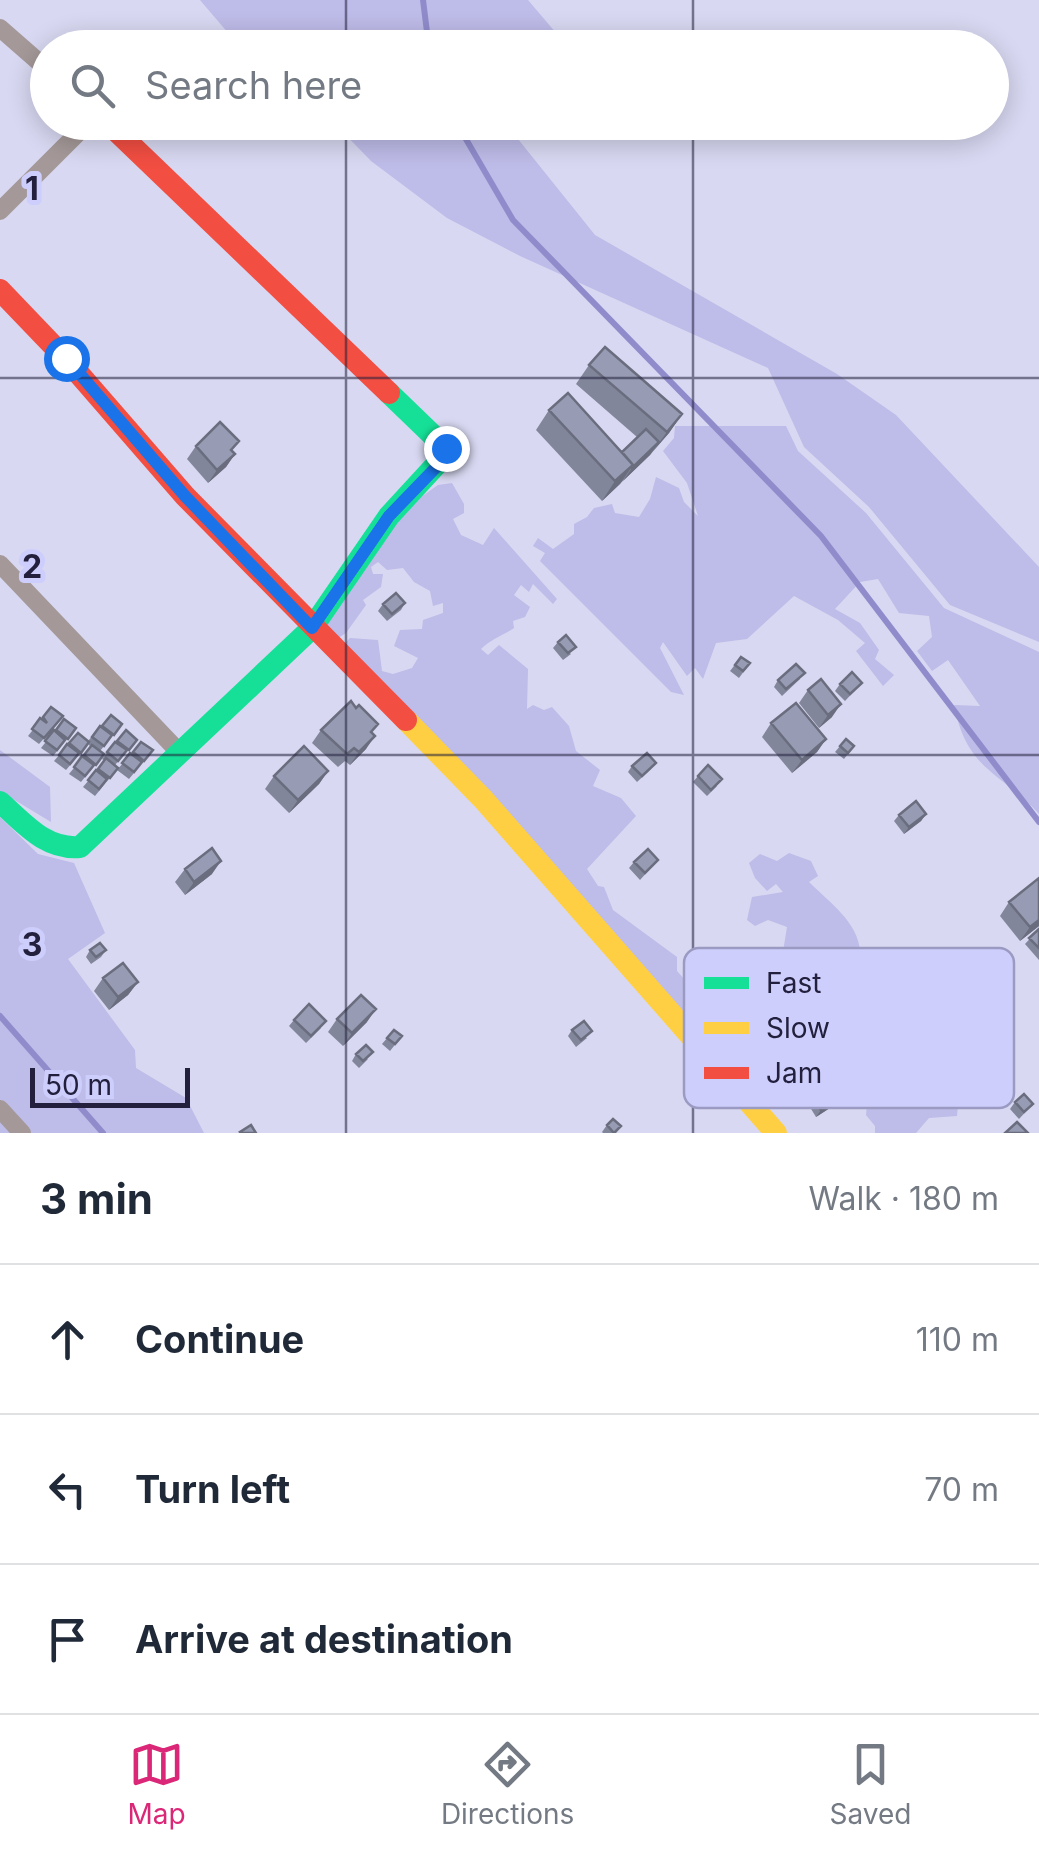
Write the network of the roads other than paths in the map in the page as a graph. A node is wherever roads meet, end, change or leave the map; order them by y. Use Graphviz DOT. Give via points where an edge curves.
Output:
graph roads {
  1 [pos="0,28"];
  2 [pos="30,54"];
  3 [pos="71,140"];
  4 [pos="127,140"];
  5 [pos="0,211"];
  6 [pos="0,290"];
  7 [pos="0,564"];
  8 [pos="312,628"];
  9 [pos="180,753"];
  10 [pos="0,802"];
  11 [pos="684,1028"];
  12 [pos="754,1108"];
  13 [pos="0,1109"];
  14 [pos="22,1133"];
  15 [pos="776,1133"];
  1 -- 2 [label="street"];
  3 -- 5 [label="street"];
  4 -- 8 [label="street" via="446,448 447,456 389,516"];
  6 -- 8 [label="street"];
  7 -- 9 [label="street"];
  8 -- 9 [label="street"];
  8 -- 11 [label="street" via="483,799"];
  9 -- 10 [label="street" via="80,847 50,846"];
  12 -- 15 [label="street"];
  13 -- 14 [label="street"];
}
